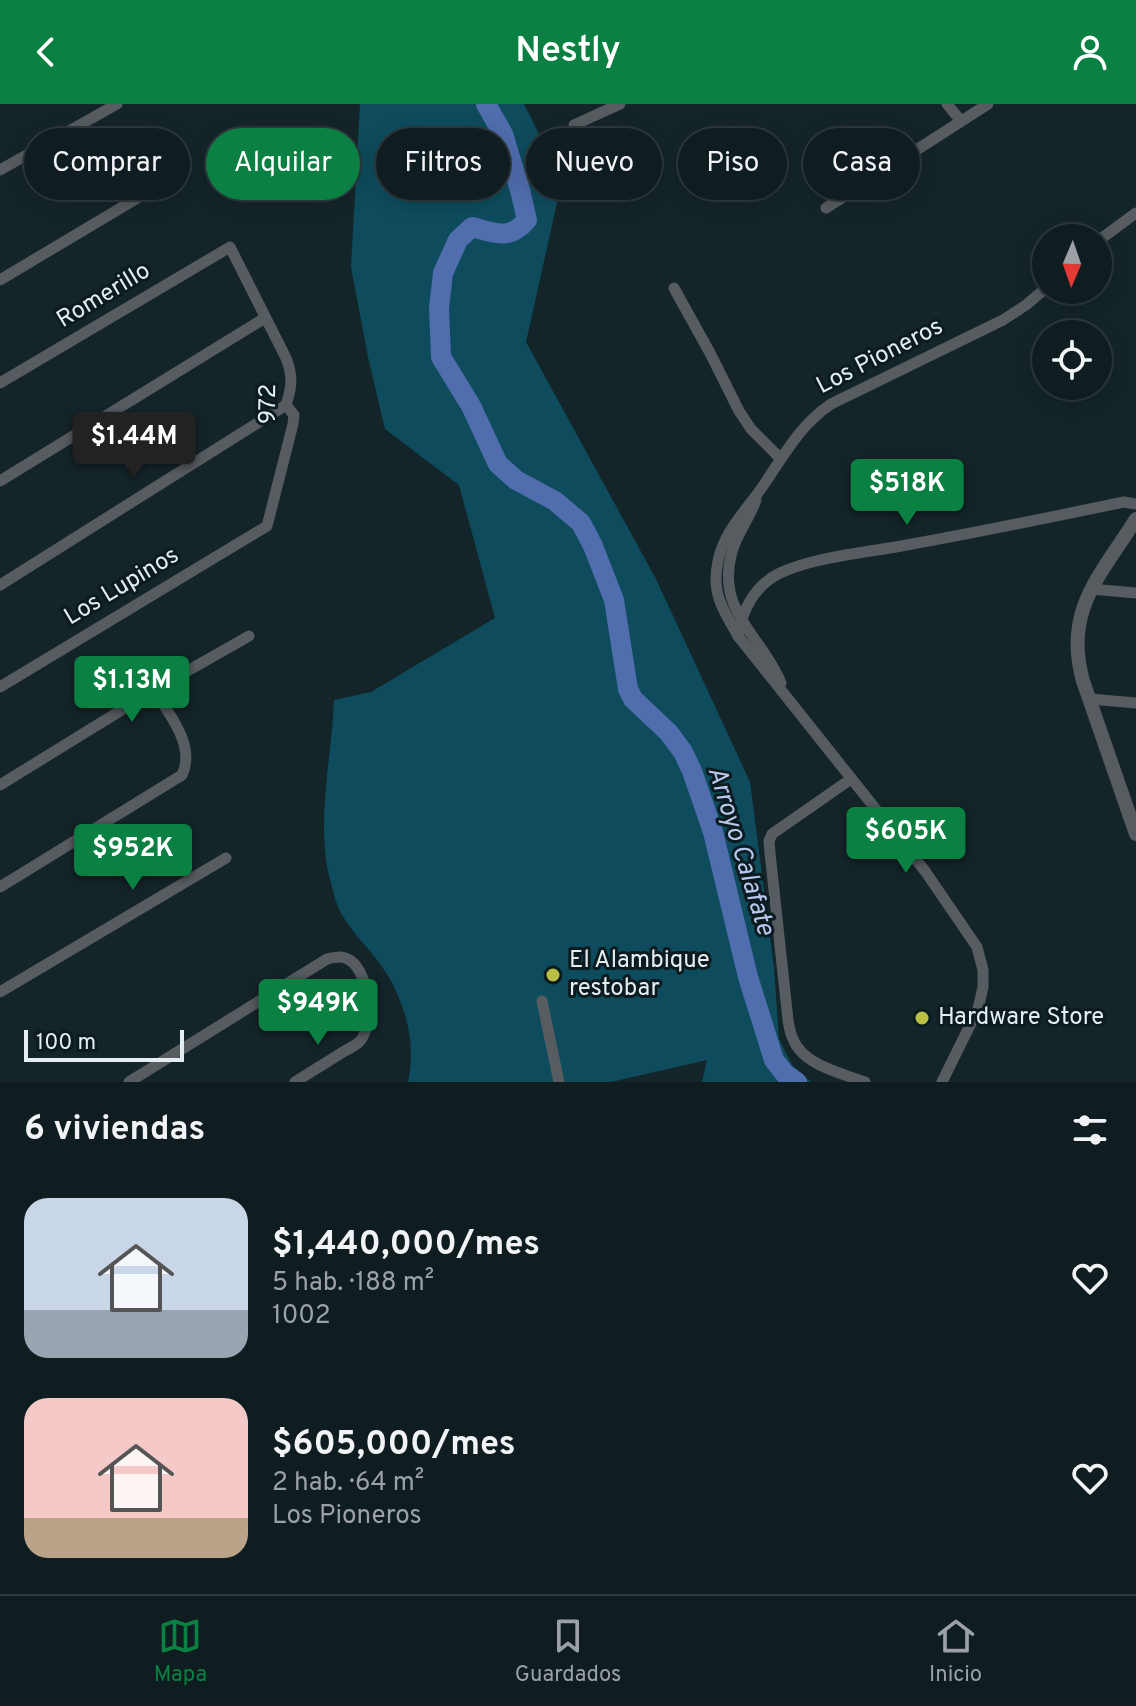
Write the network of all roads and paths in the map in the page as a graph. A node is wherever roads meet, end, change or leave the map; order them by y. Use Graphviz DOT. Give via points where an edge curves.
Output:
graph roads {
  1 [pos="117,104"];
  2 [pos="620,104"];
  3 [pos="947,104"];
  4 [pos="988,104"];
  5 [pos="961,121"];
  6 [pos="574,125"];
  7 [pos="0,170"];
  8 [pos="134,200"];
  9 [pos="826,208"];
  10 [pos="1136,213"];
  11 [pos="1112,231"];
  12 [pos="230,247"];
  13 [pos="0,280"];
  14 [pos="674,288"];
  15 [pos="1032,300"];
  16 [pos="265,318"];
  17 [pos="0,383"];
  18 [pos="286,405"];
  19 [pos="780,458"];
  20 [pos="0,481"];
  21 [pos="759,492"];
  22 [pos="1136,504"];
  23 [pos="1136,519"];
  24 [pos="267,526"];
  25 [pos="0,585"];
  26 [pos="1091,589"];
  27 [pos="1136,593"];
  28 [pos="740,619"];
  29 [pos="249,636"];
  30 [pos="738,636"];
  31 [pos="0,687"];
  32 [pos="154,690"];
  33 [pos="784,693"];
  34 [pos="1090,699"];
  35 [pos="1136,703"];
  36 [pos="851,779"];
  37 [pos="0,785"];
  38 [pos="1132,807"];
  39 [pos="1136,834"];
  40 [pos="226,858"];
  41 [pos="0,887"];
  42 [pos="0,992"];
  43 [pos="542,1001"];
  44 [pos="129,1082"];
  45 [pos="295,1082"];
  46 [pos="559,1082"];
  47 [pos="865,1082"];
  48 [pos="942,1082"];
  1 -- 7 [label="street"];
  2 -- 6 [label="street"];
  3 -- 5 [label="street"];
  4 -- 5 [label="street"];
  5 -- 9 [label="street"];
  8 -- 13 [label="street"];
  10 -- 11 [label="street"];
  12 -- 16 [label="street, 972"];
  12 -- 17 [label="street, Romerillo"];
  14 -- 19 [label="street" via="739,411"];
  15 -- 19 [label="street, Los Pioneros" via="1003,320 831,404 807,423"];
  16 -- 18 [label="street, 972" via="292,373"];
  16 -- 20 [label="street"];
  18 -- 24 [label="street, 972" via="294,415 293,424"];
  18 -- 25 [label="street"];
  19 -- 21 [label="street, Los Pioneros"];
  21 -- 28 [label="street, Los Pioneros" via="730,561 730,587"];
  21 -- 30 [label="street, Los Pioneros" via="738,517 718,560 719,598"];
  22 -- 28 [label="street" via="1124,502 808,564 779,573 757,591"];
  23 -- 26 [label="street"];
  24 -- 31 [label="street, Los Lupinos"];
  26 -- 27 [label="street"];
  26 -- 34 [label="street" via="1080,618 1078,648"];
  28 -- 30 [label="street"];
  28 -- 33 [label="street, Los Pioneros"];
  29 -- 32 [label="street"];
  30 -- 33 [label="street, Los Pioneros"];
  32 -- 37 [label="street"];
  32 -- 41 [label="street" via="185,748 182,775"];
  33 -- 36 [label="street, Los Pioneros"];
  34 -- 35 [label="street"];
  34 -- 38 [label="street"];
  36 -- 47 [label="street" via="769,841 793,1041 813,1062"];
  36 -- 48 [label="street, Los Pioneros" via="925,871 982,960 978,1009"];
  38 -- 39 [label="street"];
  40 -- 42 [label="street"];
  43 -- 46 [label="street"];
  44 -- 45 [label="street" via="327,959 349,959 366,986 368,1018 360,1042"];
}
